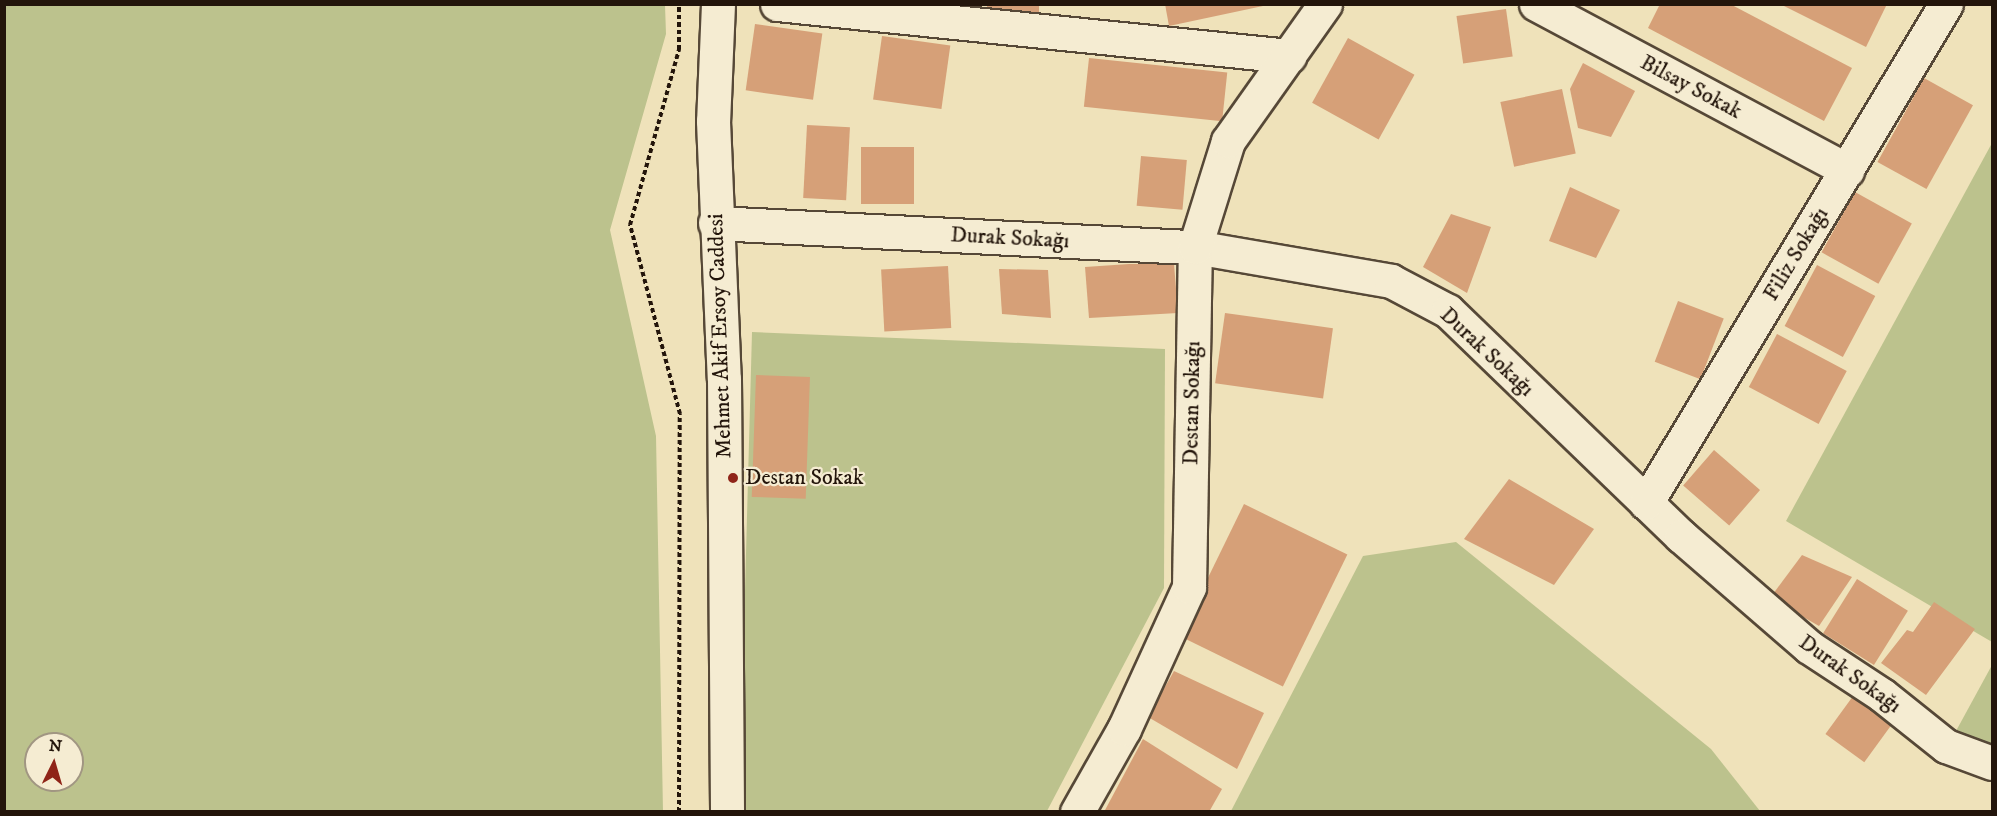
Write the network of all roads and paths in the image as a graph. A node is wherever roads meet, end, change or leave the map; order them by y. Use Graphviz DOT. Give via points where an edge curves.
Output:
graph roads {
  1 [pos="679,4"];
  2 [pos="718,4"];
  3 [pos="777,4"];
  4 [pos="1325,4"];
  5 [pos="1536,4"];
  6 [pos="1946,4"];
  7 [pos="1063,19"];
  8 [pos="1289,56"];
  9 [pos="1847,170"];
  10 [pos="715,223"];
  11 [pos="1195,247"];
  12 [pos="1646,503"];
  13 [pos="1992,763"];
  14 [pos="679,812"];
  15 [pos="727,812"];
  16 [pos="1077,812"];
  1 -- 14 [label="path" via="679,49 630,225 680,414"];
  2 -- 10 [label="street, Mehmet Akif Ersoy Caddesi" via="713,121"];
  3 -- 7 [label="street"];
  4 -- 8 [label="street, Destan Sokağı"];
  5 -- 9 [label="street, Bilsay Sokak"];
  6 -- 9 [label="street, Filiz Sokağı"];
  7 -- 8 [label="street"];
  8 -- 11 [label="street, Destan Sokağı" via="1228,141"];
  9 -- 12 [label="street, Filiz Sokağı"];
  10 -- 11 [label="street, Durak Sokağı"];
  10 -- 15 [label="street, Mehmet Akif Ersoy Caddesi" via="724,390"];
  11 -- 12 [label="street, Durak Sokağı" via="1391,281 1448,311"];
  11 -- 16 [label="street, Destan Sokağı" via="1189,587 1124,729"];
  12 -- 13 [label="street, Durak Sokağı" via="1809,647 1882,695 1946,746"];
}
